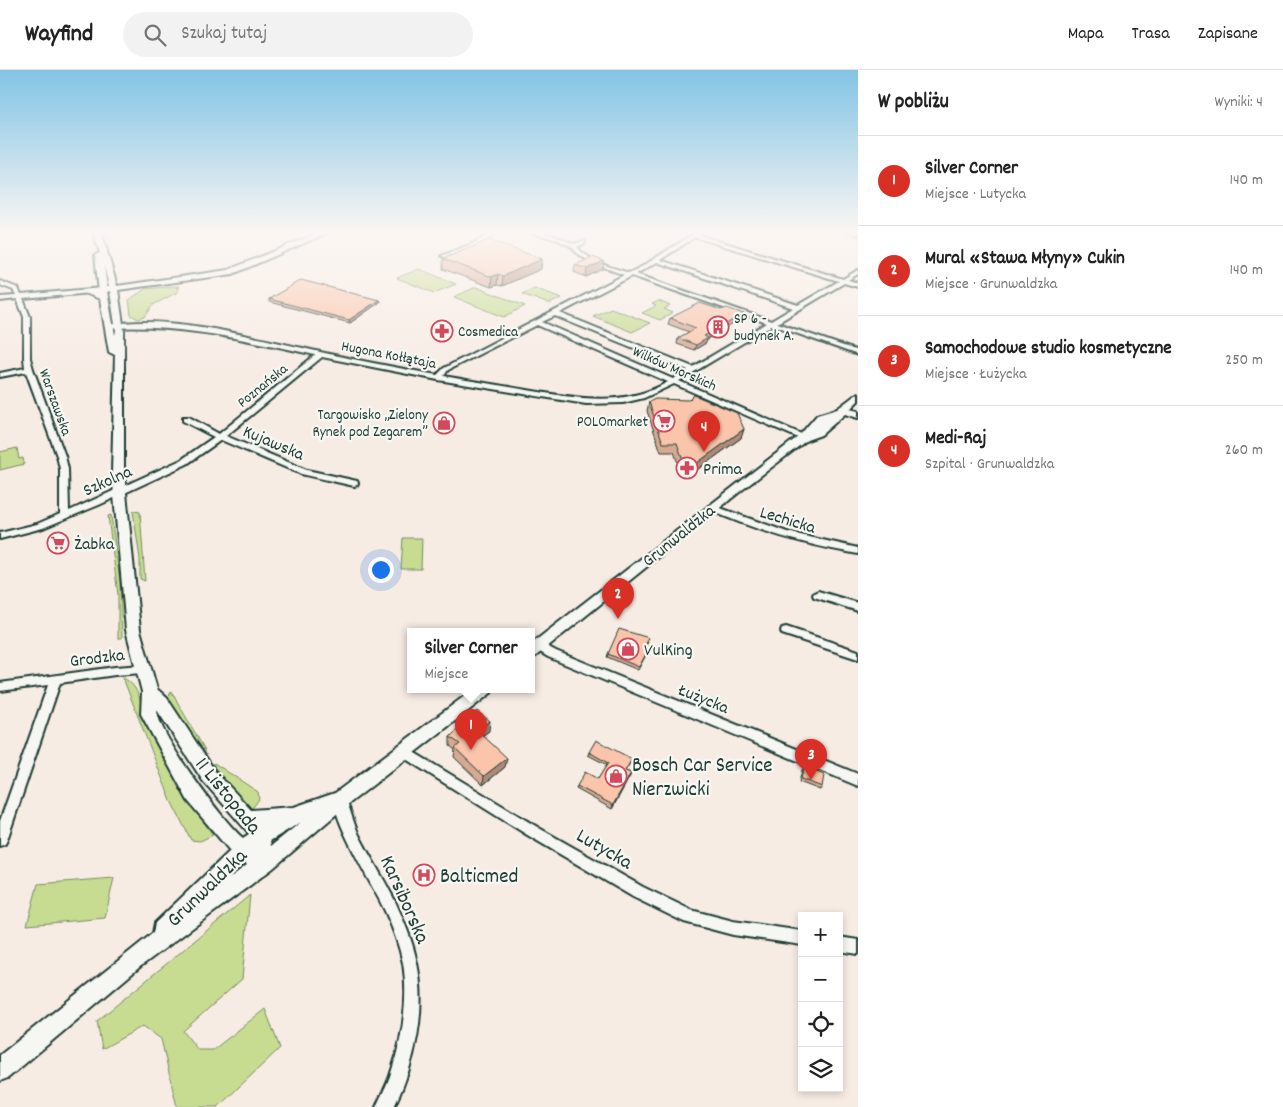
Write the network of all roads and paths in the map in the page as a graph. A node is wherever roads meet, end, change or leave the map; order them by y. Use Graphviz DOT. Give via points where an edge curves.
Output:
graph roads {
  1 [pos="102,279"];
  2 [pos="112,279"];
  3 [pos="168,279"];
  4 [pos="619,279"];
  5 [pos="645,279"];
  6 [pos="714,279"];
  7 [pos="842,280"];
  8 [pos="0,283"];
  9 [pos="131,285"];
  10 [pos="858,285"];
  11 [pos="114,287"];
  12 [pos="103,288"];
  13 [pos="86,290"];
  14 [pos="19,297"];
  15 [pos="0,299"];
  16 [pos="797,307"];
  17 [pos="554,313"];
  18 [pos="536,322"];
  19 [pos="770,323"];
  20 [pos="115,326"];
  21 [pos="858,353"];
  22 [pos="320,354"];
  23 [pos="29,369"];
  24 [pos="692,370"];
  25 [pos="0,375"];
  26 [pos="438,378"];
  27 [pos="672,382"];
  28 [pos="661,389"];
  29 [pos="694,391"];
  30 [pos="858,396"];
  31 [pos="844,410"];
  32 [pos="858,415"];
  33 [pos="186,419"];
  34 [pos="220,437"];
  35 [pos="803,438"];
  36 [pos="354,483"];
  37 [pos="120,492"];
  38 [pos="712,508"];
  39 [pos="65,516"];
  40 [pos="0,536"];
  41 [pos="858,551"];
  42 [pos="818,595"];
  43 [pos="858,607"];
  44 [pos="786,631"];
  45 [pos="535,649"];
  46 [pos="858,655"];
  47 [pos="143,669"];
  48 [pos="55,680"];
  49 [pos="0,687"];
  50 [pos="150,692"];
  51 [pos="480,693"];
  52 [pos="405,752"];
  53 [pos="198,762"];
  54 [pos="180,772"];
  55 [pos="858,780"];
  56 [pos="340,800"];
  57 [pos="299,812"];
  58 [pos="248,818"];
  59 [pos="260,837"];
  60 [pos="0,840"];
  61 [pos="243,850"];
  62 [pos="265,863"];
  63 [pos="798,937"];
  64 [pos="843,945"];
  65 [pos="858,947"];
  66 [pos="134,958"];
  67 [pos="0,1070"];
  68 [pos="385,1107"];
  1 -- 12 [label="street, 11 Listopada"];
  2 -- 11 [label="street, 11 Listopada"];
  3 -- 9 [label="street"];
  4 -- 17 [label="street"];
  5 -- 19 [label="street"];
  6 -- 16 [label="street"];
  7 -- 10 [label="street"];
  7 -- 16 [label="street, Hugona Kołłątaja"];
  8 -- 14 [label="street" via="14,288"];
  9 -- 11 [label="street"];
  9 -- 11 [label="street" via="122,290"];
  11 -- 12 [label="street"];
  11 -- 20 [label="street, 11 Listopada"];
  12 -- 13 [label="street"];
  12 -- 13 [label="street" via="98,294"];
  12 -- 20 [label="street, 11 Listopada"];
  13 -- 14 [label="street"];
  14 -- 15 [label="street"];
  14 -- 23 [label="street, Warszawska" via="27,318"];
  16 -- 19 [label="street, Hugona Kołłątaja"];
  17 -- 18 [label="street"];
  17 -- 24 [label="street, Wilków Morskich"];
  18 -- 26 [label="street" via="446,368"];
  18 -- 27 [label="street, Wilków Morskich"];
  19 -- 21 [label="street"];
  19 -- 24 [label="street, Hugona Kołłątaja"];
  20 -- 22 [label="street, Hugona Kołłątaja" via="179,326"];
  20 -- 37 [label="street, 11 Listopada"];
  22 -- 26 [label="street, Hugona Kołłątaja"];
  22 -- 34 [label="street, Poznańska"];
  23 -- 25 [label="street"];
  23 -- 39 [label="street, Warszawska" via="61,456"];
  24 -- 27 [label="street, Hugona Kołłątaja"];
  26 -- 28 [label="street, Hugona Kołłątaja" via="601,403 630,401"];
  27 -- 28 [label="street, Hugona Kołłątaja"];
  27 -- 29 [label="street, Wilków Morskich"];
  28 -- 29 [label="street, Hugona Kołłątaja"];
  29 -- 35 [label="street, Wilków Morskich"];
  30 -- 31 [label="street, Grunwaldzka"];
  31 -- 32 [label="street"];
  31 -- 35 [label="street, Grunwaldzka" via="818,433"];
  33 -- 34 [label="street, Kujawska"];
  34 -- 36 [label="street, Kujawska" via="304,472"];
  34 -- 37 [label="street, Szkolna" via="184,462"];
  35 -- 38 [label="street, Grunwaldzka"];
  37 -- 39 [label="street, Szkolna"];
  37 -- 47 [label="street, 11 Listopada" via="133,630"];
  38 -- 41 [label="street, Lechicka" via="748,524 813,544"];
  38 -- 45 [label="street, Grunwaldzka"];
  39 -- 40 [label="street, Szkolna"];
  42 -- 43 [label="street"];
  44 -- 46 [label="street"];
  45 -- 55 [label="street, Łużycka"];
  47 -- 48 [label="street, Grodzka"];
  47 -- 50 [label="street, 11 Listopada"];
  48 -- 49 [label="street, Grodzka"];
  48 -- 60 [label="street, Grodzka"];
  50 -- 53 [label="street, 11 Listopada" via="162,703"];
  50 -- 54 [label="street, 11 Listopada" via="149,714"];
  51 -- 52 [label="street, Grunwaldzka"];
  52 -- 56 [label="street, Grunwaldzka"];
  52 -- 63 [label="street, Lutycka" via="534,832 638,892 689,917 733,928"];
  53 -- 54 [label="street"];
  53 -- 58 [label="street, 11 Listopada"];
  54 -- 61 [label="street, 11 Listopada" via="194,795"];
  56 -- 57 [label="street, Grunwaldzka"];
  56 -- 62 [label="street, Grunwaldzka"];
  56 -- 68 [label="street, Karsiborska" via="344,819 390,906 410,962 412,982 407,1036 400,1070"];
  57 -- 58 [label="street"];
  57 -- 59 [label="street, Grunwaldzka"];
  58 -- 59 [label="street, 11 Listopada"];
  59 -- 61 [label="street, Grunwaldzka"];
  59 -- 62 [label="street, 11 Listopada"];
  61 -- 62 [label="street, 11 Listopada"];
  61 -- 66 [label="street, Grunwaldzka"];
  62 -- 66 [label="street, Grunwaldzka"];
  64 -- 65 [label="street"];
  66 -- 67 [label="street, Grunwaldzka"];
}
